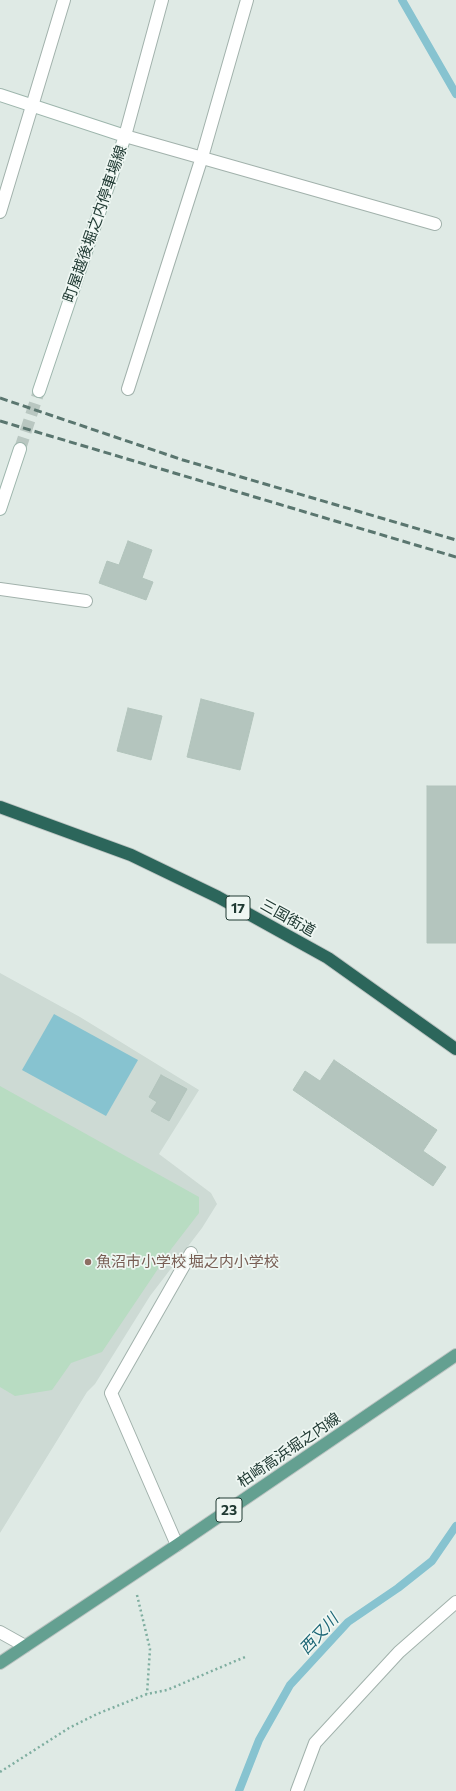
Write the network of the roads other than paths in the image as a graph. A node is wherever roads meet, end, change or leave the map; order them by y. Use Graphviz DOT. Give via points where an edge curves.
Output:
graph roads {
  1 [pos="64,0"];
  2 [pos="247,0"];
  3 [pos="159,1"];
  4 [pos="0,95"];
  5 [pos="33,106"];
  6 [pos="125,136"];
  7 [pos="202,158"];
  8 [pos="0,212"];
  9 [pos="435,224"];
  10 [pos="128,389"];
  11 [pos="39,391"];
  12 [pos="20,449"];
  13 [pos="0,509"];
  14 [pos="0,589"];
  15 [pos="86,601"];
  16 [pos="0,807"];
  17 [pos="456,1049"];
  18 [pos="191,1253"];
  19 [pos="456,1355"];
  20 [pos="177,1545"];
  21 [pos="456,1602"];
  22 [pos="0,1632"];
  23 [pos="25,1646"];
  24 [pos="0,1663"];
  25 [pos="297,1791"];
  1 -- 5 [label="street"];
  2 -- 7 [label="street"];
  3 -- 6 [label="street"];
  4 -- 5 [label="street, 町屋越後堀之内停車場線"];
  5 -- 6 [label="street, 町屋越後堀之内停車場線"];
  5 -- 8 [label="street"];
  6 -- 7 [label="street"];
  6 -- 11 [label="street, 町屋越後堀之内停車場線"];
  7 -- 9 [label="street"];
  7 -- 10 [label="street"];
  12 -- 13 [label="street"];
  14 -- 15 [label="street"];
  16 -- 17 [label="highway, 三国街道 / 17" via="131,855 218,897 328,958"];
  18 -- 20 [label="street" via="111,1393"];
  19 -- 20 [label="main road, 柏崎高浜堀之内線 / 23"];
  20 -- 23 [label="main road, 柏崎高浜堀之内線 / 23"];
  21 -- 25 [label="street" via="399,1652 315,1742"];
  22 -- 23 [label="street"];
  23 -- 24 [label="main road, 柏崎高浜堀之内線 / 23"];
}
